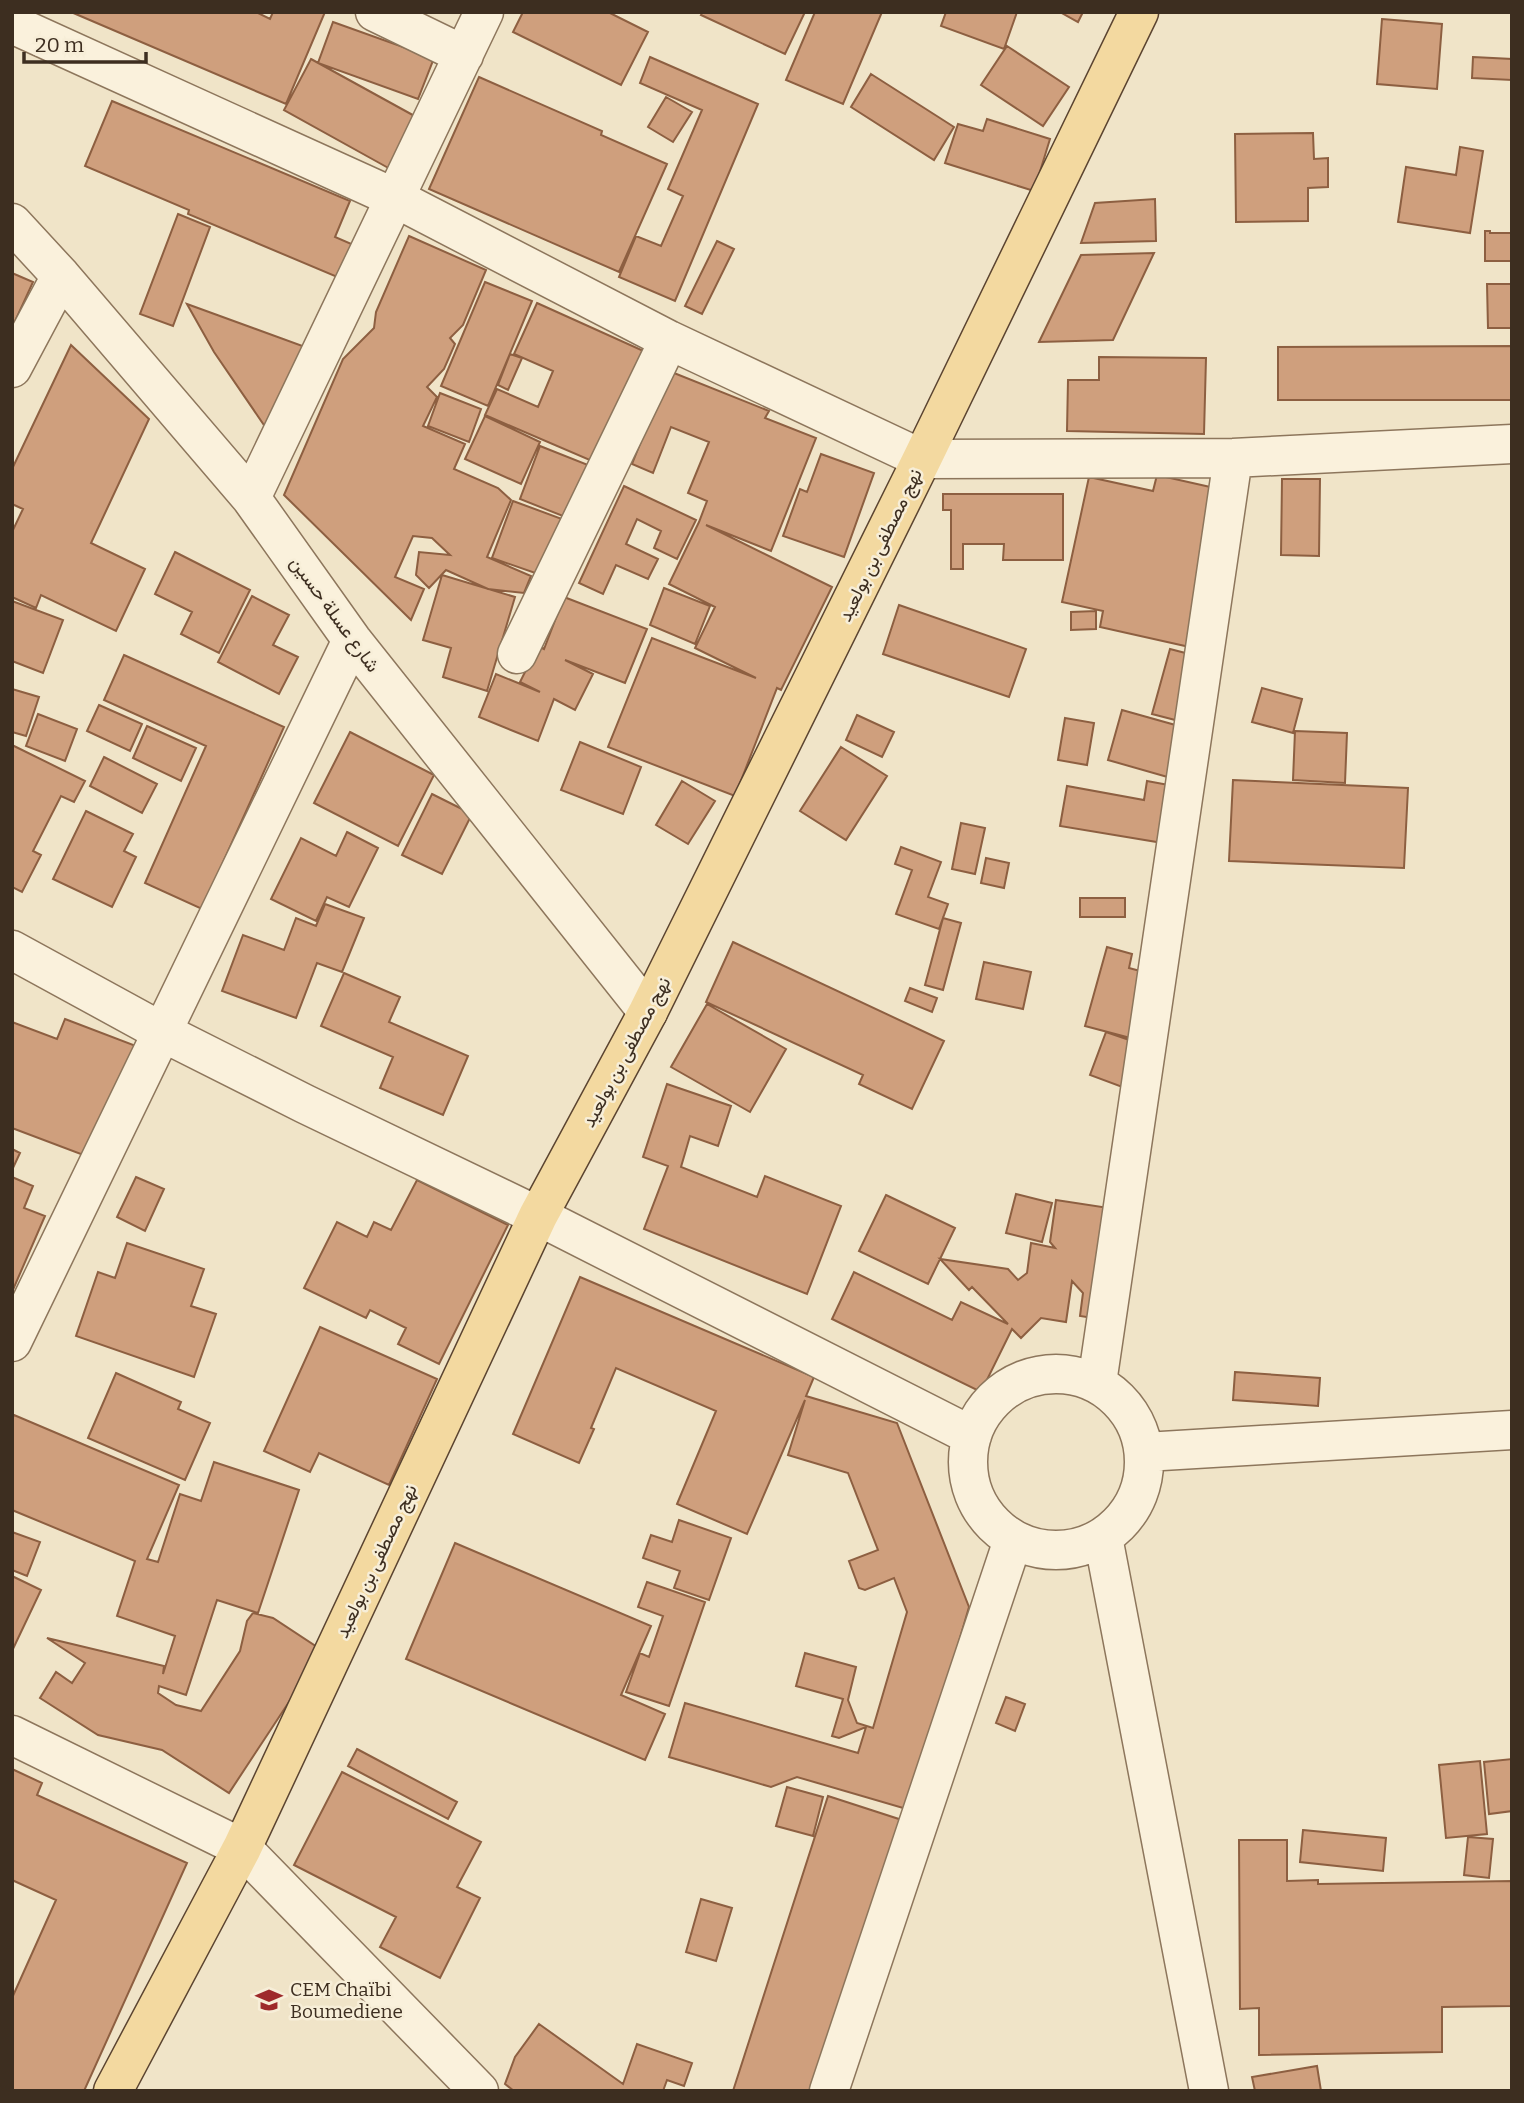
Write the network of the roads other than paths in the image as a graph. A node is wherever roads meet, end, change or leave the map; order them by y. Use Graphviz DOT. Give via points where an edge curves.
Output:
graph roads {
  1 [pos="375,12"];
  2 [pos="484,12"];
  3 [pos="1139,12"];
  4 [pos="12,24"];
  5 [pos="464,55"];
  6 [pos="397,199"];
  7 [pos="12,223"];
  8 [pos="61,276"];
  9 [pos="669,340"];
  10 [pos="12,368"];
  11 [pos="1512,444"];
  12 [pos="1233,458"];
  13 [pos="922,459"];
  14 [pos="251,498"];
  15 [pos="352,640"];
  16 [pos="517,654"];
  17 [pos="12,950"];
  18 [pos="648,1012"];
  19 [pos="162,1032"];
  20 [pos="538,1216"];
  21 [pos="12,1342"];
  22 [pos="1097,1383"];
  23 [pos="1512,1430"];
  24 [pos="970,1451"];
  25 [pos="1144,1452"];
  26 [pos="1103,1537"];
  27 [pos="1013,1540"];
  28 [pos="12,1735"];
  29 [pos="242,1848"];
  30 [pos="113,2091"];
  31 [pos="480,2091"];
  32 [pos="829,2091"];
  33 [pos="1209,2091"];
  1 -- 5 [label="street"];
  2 -- 5 [label="street"];
  3 -- 13 [label="main road, نهج مصطفى بن بولعيد"];
  4 -- 6 [label="street"];
  5 -- 6 [label="street"];
  6 -- 9 [label="street"];
  6 -- 14 [label="street"];
  7 -- 8 [label="street, شارع عسلة حسين"];
  8 -- 10 [label="street"];
  8 -- 14 [label="street, شارع عسلة حسين"];
  9 -- 13 [label="street"];
  9 -- 16 [label="street"];
  11 -- 12 [label="street"];
  12 -- 13 [label="street"];
  12 -- 22 [label="street"];
  13 -- 18 [label="main road, نهج مصطفى بن بولعيد"];
  14 -- 15 [label="street, شارع عسلة حسين"];
  15 -- 18 [label="street, شارع عسلة حسين"];
  15 -- 19 [label="street"];
  17 -- 19 [label="street"];
  18 -- 20 [label="main road, نهج مصطفى بن بولعيد"];
  19 -- 20 [label="street"];
  19 -- 21 [label="street"];
  20 -- 24 [label="street" via="881,1390"];
  20 -- 29 [label="main road, نهج مصطفى بن بولعيد"];
  22 -- 24 [label="street" via="1067,1374 1035,1376 1007,1388 985,1410"];
  22 -- 25 [label="street" via="1118,1398 1136,1423"];
  23 -- 25 [label="street"];
  24 -- 27 [label="street" via="975,1497 991,1523"];
  25 -- 26 [label="street" via="1141,1489 1126,1517"];
  26 -- 27 [label="street" via="1073,1549 1042,1550"];
  26 -- 33 [label="street"];
  27 -- 32 [label="street"];
  28 -- 29 [label="street"];
  29 -- 30 [label="main road, نهج مصطفى بن بولعيد"];
  29 -- 31 [label="street"];
}
